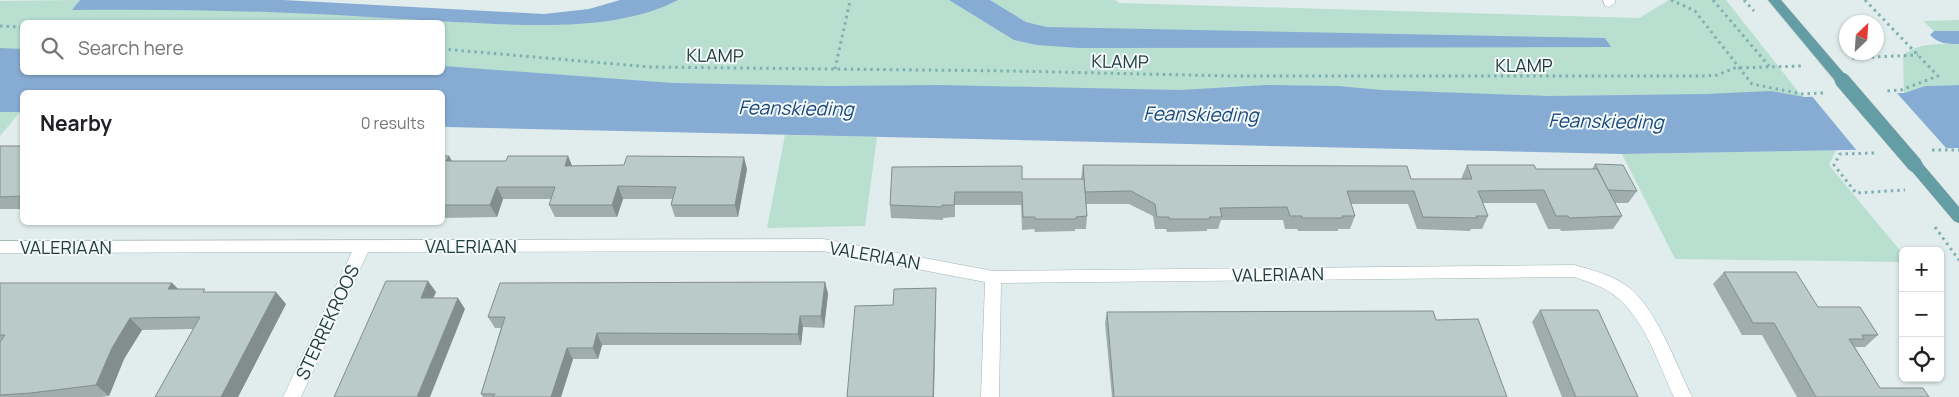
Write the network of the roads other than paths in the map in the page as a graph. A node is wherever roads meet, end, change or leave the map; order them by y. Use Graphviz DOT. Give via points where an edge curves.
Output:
graph roads {
  1 [pos="1774,0"];
  2 [pos="1959,217"];
  3 [pos="363,246"];
  4 [pos="0,247"];
  5 [pos="993,277"];
  6 [pos="292,397"];
  7 [pos="990,397"];
  8 [pos="1683,397"];
  1 -- 2 [label="main road, bridge"];
  3 -- 4 [label="street, VALERIAAN"];
  3 -- 5 [label="street, VALERIAAN" via="823,246"];
  3 -- 6 [label="street, STERREKROOS"];
  5 -- 7 [label="street"];
  5 -- 8 [label="street, VALERIAAN" via="1574,271 1599,279 1625,294 1640,311"];
}
